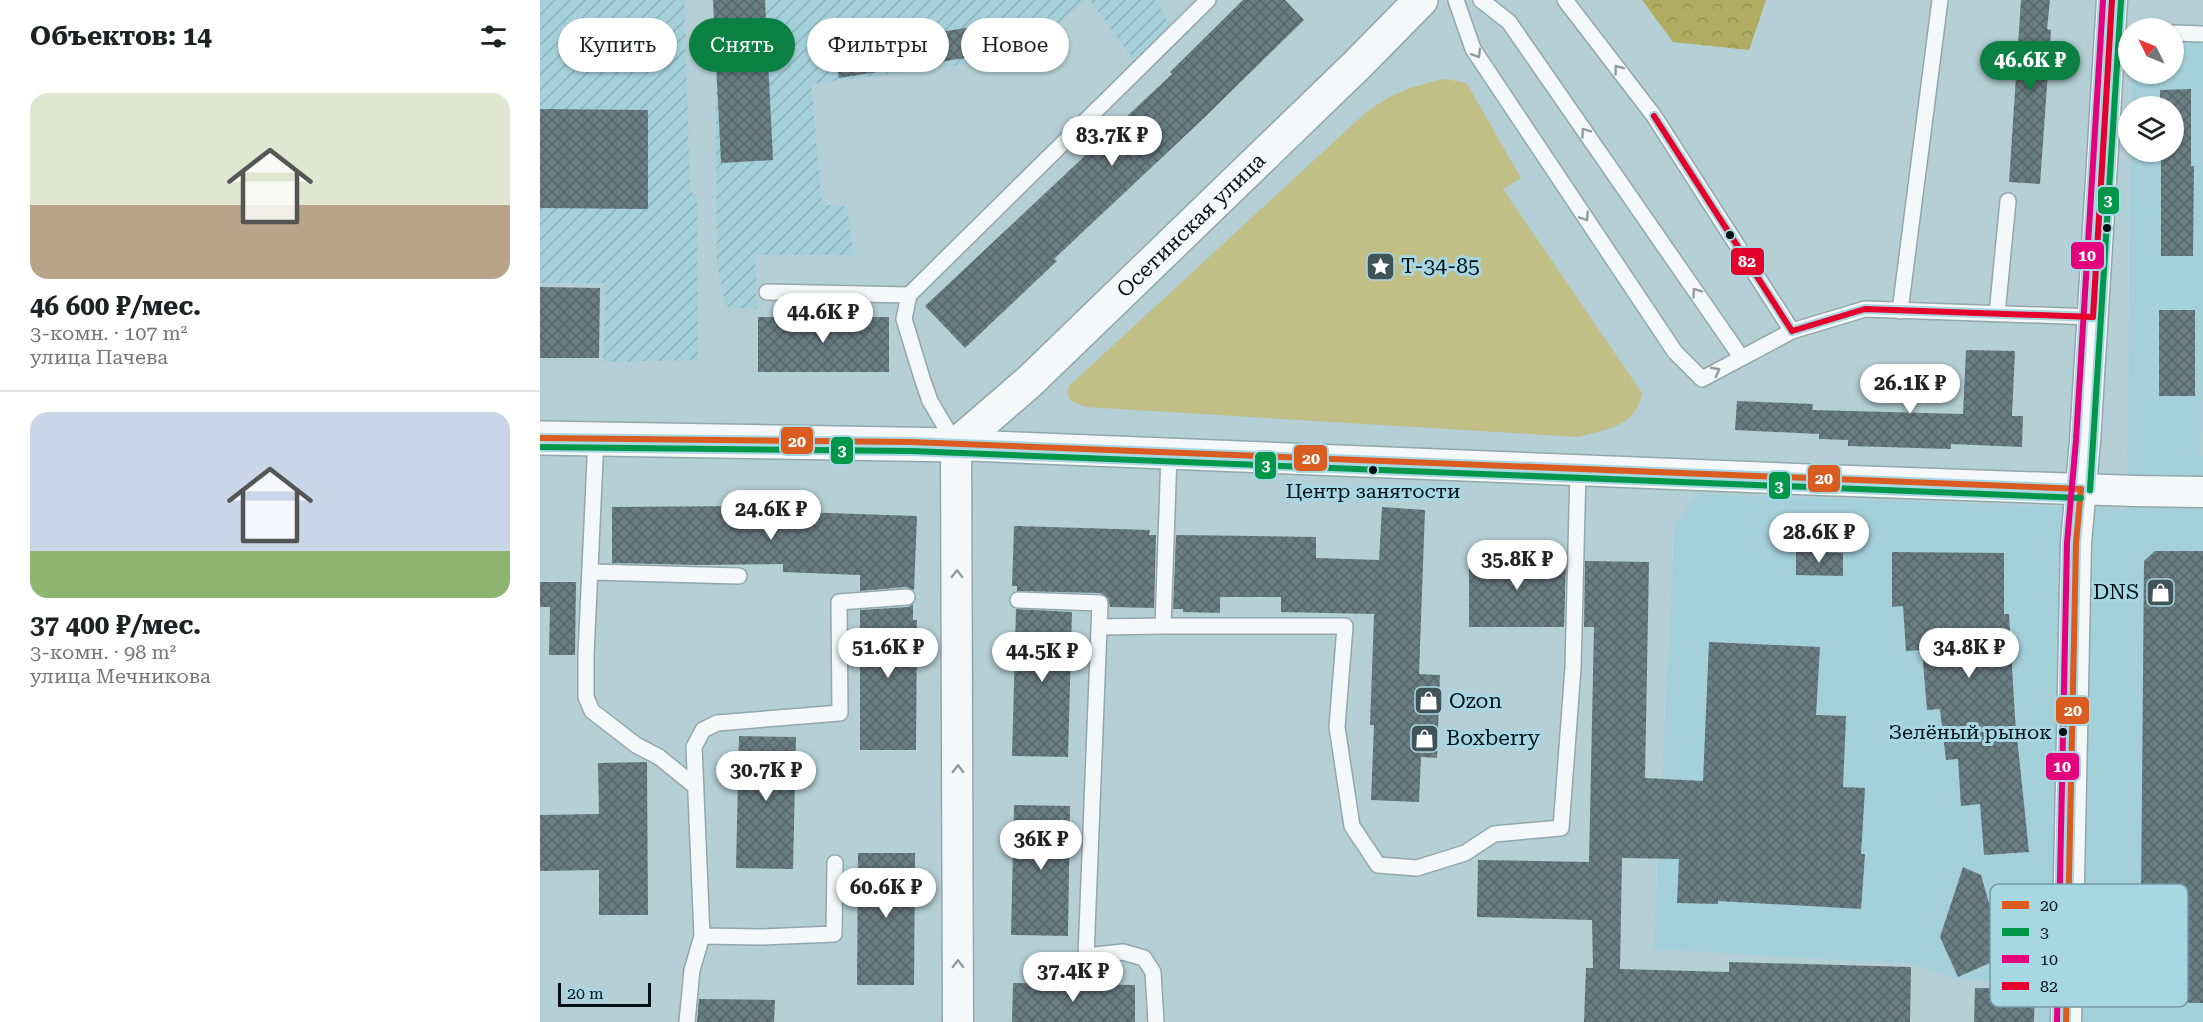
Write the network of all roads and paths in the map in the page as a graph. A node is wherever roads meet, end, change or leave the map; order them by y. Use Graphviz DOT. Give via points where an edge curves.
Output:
graph roads {
  1 [pos="1208,0"];
  2 [pos="1420,0"];
  3 [pos="1456,0"];
  4 [pos="1481,0"];
  5 [pos="1565,0"];
  6 [pos="1940,0"];
  7 [pos="2117,20"];
  8 [pos="2184,33"];
  9 [pos="2203,34"];
  10 [pos="2008,201"];
  11 [pos="767,292"];
  12 [pos="909,295"];
  13 [pos="1900,311"];
  14 [pos="1997,314"];
  15 [pos="2093,317"];
  16 [pos="1792,331"];
  17 [pos="1741,357"];
  18 [pos="540,438"];
  19 [pos="596,438"];
  20 [pos="956,445"];
  21 [pos="1169,454"];
  22 [pos="1578,470"];
  23 [pos="2081,489"];
  24 [pos="2203,492"];
  25 [pos="591,572"];
  26 [pos="739,576"];
  27 [pos="907,597"];
  28 [pos="1018,600"];
  29 [pos="1163,626"];
  30 [pos="1099,627"];
  31 [pos="696,787"];
  32 [pos="836,863"];
  33 [pos="2069,884"];
  34 [pos="702,936"];
  35 [pos="2066,1007"];
  36 [pos="687,1022"];
  37 [pos="958,1022"];
  38 [pos="1156,1022"];
  39 [pos="2066,1022"];
  1 -- 12 [label="lane"];
  2 -- 20 [label="main road, Осетинская улица" via="1358,65 1029,382"];
  3 -- 17 [label="lane, one-way" via="1473,49 1676,352 1702,378"];
  17 -- 4 [label="lane, one-way" via="1509,22"];
  16 -- 5 [label="lane, one-way" via="1653,116"];
  6 -- 13 [label="lane"];
  7 -- 15 [label="street"];
  8 -- 9 [label="lane"];
  10 -- 14 [label="lane"];
  11 -- 12 [label="lane"];
  12 -- 20 [label="lane" via="904,319 922,378 930,401"];
  13 -- 14 [label="lane"];
  13 -- 16 [label="lane" via="1865,309"];
  14 -- 15 [label="lane"];
  15 -- 23 [label="street"];
  16 -- 17 [label="lane"];
  18 -- 19 [label="main road"];
  19 -- 20 [label="main road"];
  19 -- 25 [label="lane"];
  20 -- 21 [label="street"];
  37 -- 20 [label="street, one-way"];
  21 -- 22 [label="street"];
  21 -- 29 [label="lane"];
  22 -- 23 [label="street"];
  22 -- 29 [label="lane" via="1573,668 1561,828 1494,834 1465,853 1417,868 1378,865 1352,826 1337,728 1345,626"];
  23 -- 24 [label="street"];
  23 -- 33 [label="street" via="2076,543"];
  25 -- 26 [label="lane"];
  25 -- 31 [label="lane" via="586,697 592,711"];
  27 -- 31 [label="lane" via="839,602 840,713 717,723 703,730 694,747"];
  28 -- 30 [label="lane" via="1100,603"];
  29 -- 30 [label="lane"];
  30 -- 38 [label="lane" via="1086,956 1123,952 1144,958 1153,972"];
  31 -- 34 [label="lane"];
  32 -- 34 [label="lane" via="834,933 762,938"];
  34 -- 36 [label="lane" via="692,970"];
  35 -- 39 [label="street"];
}
